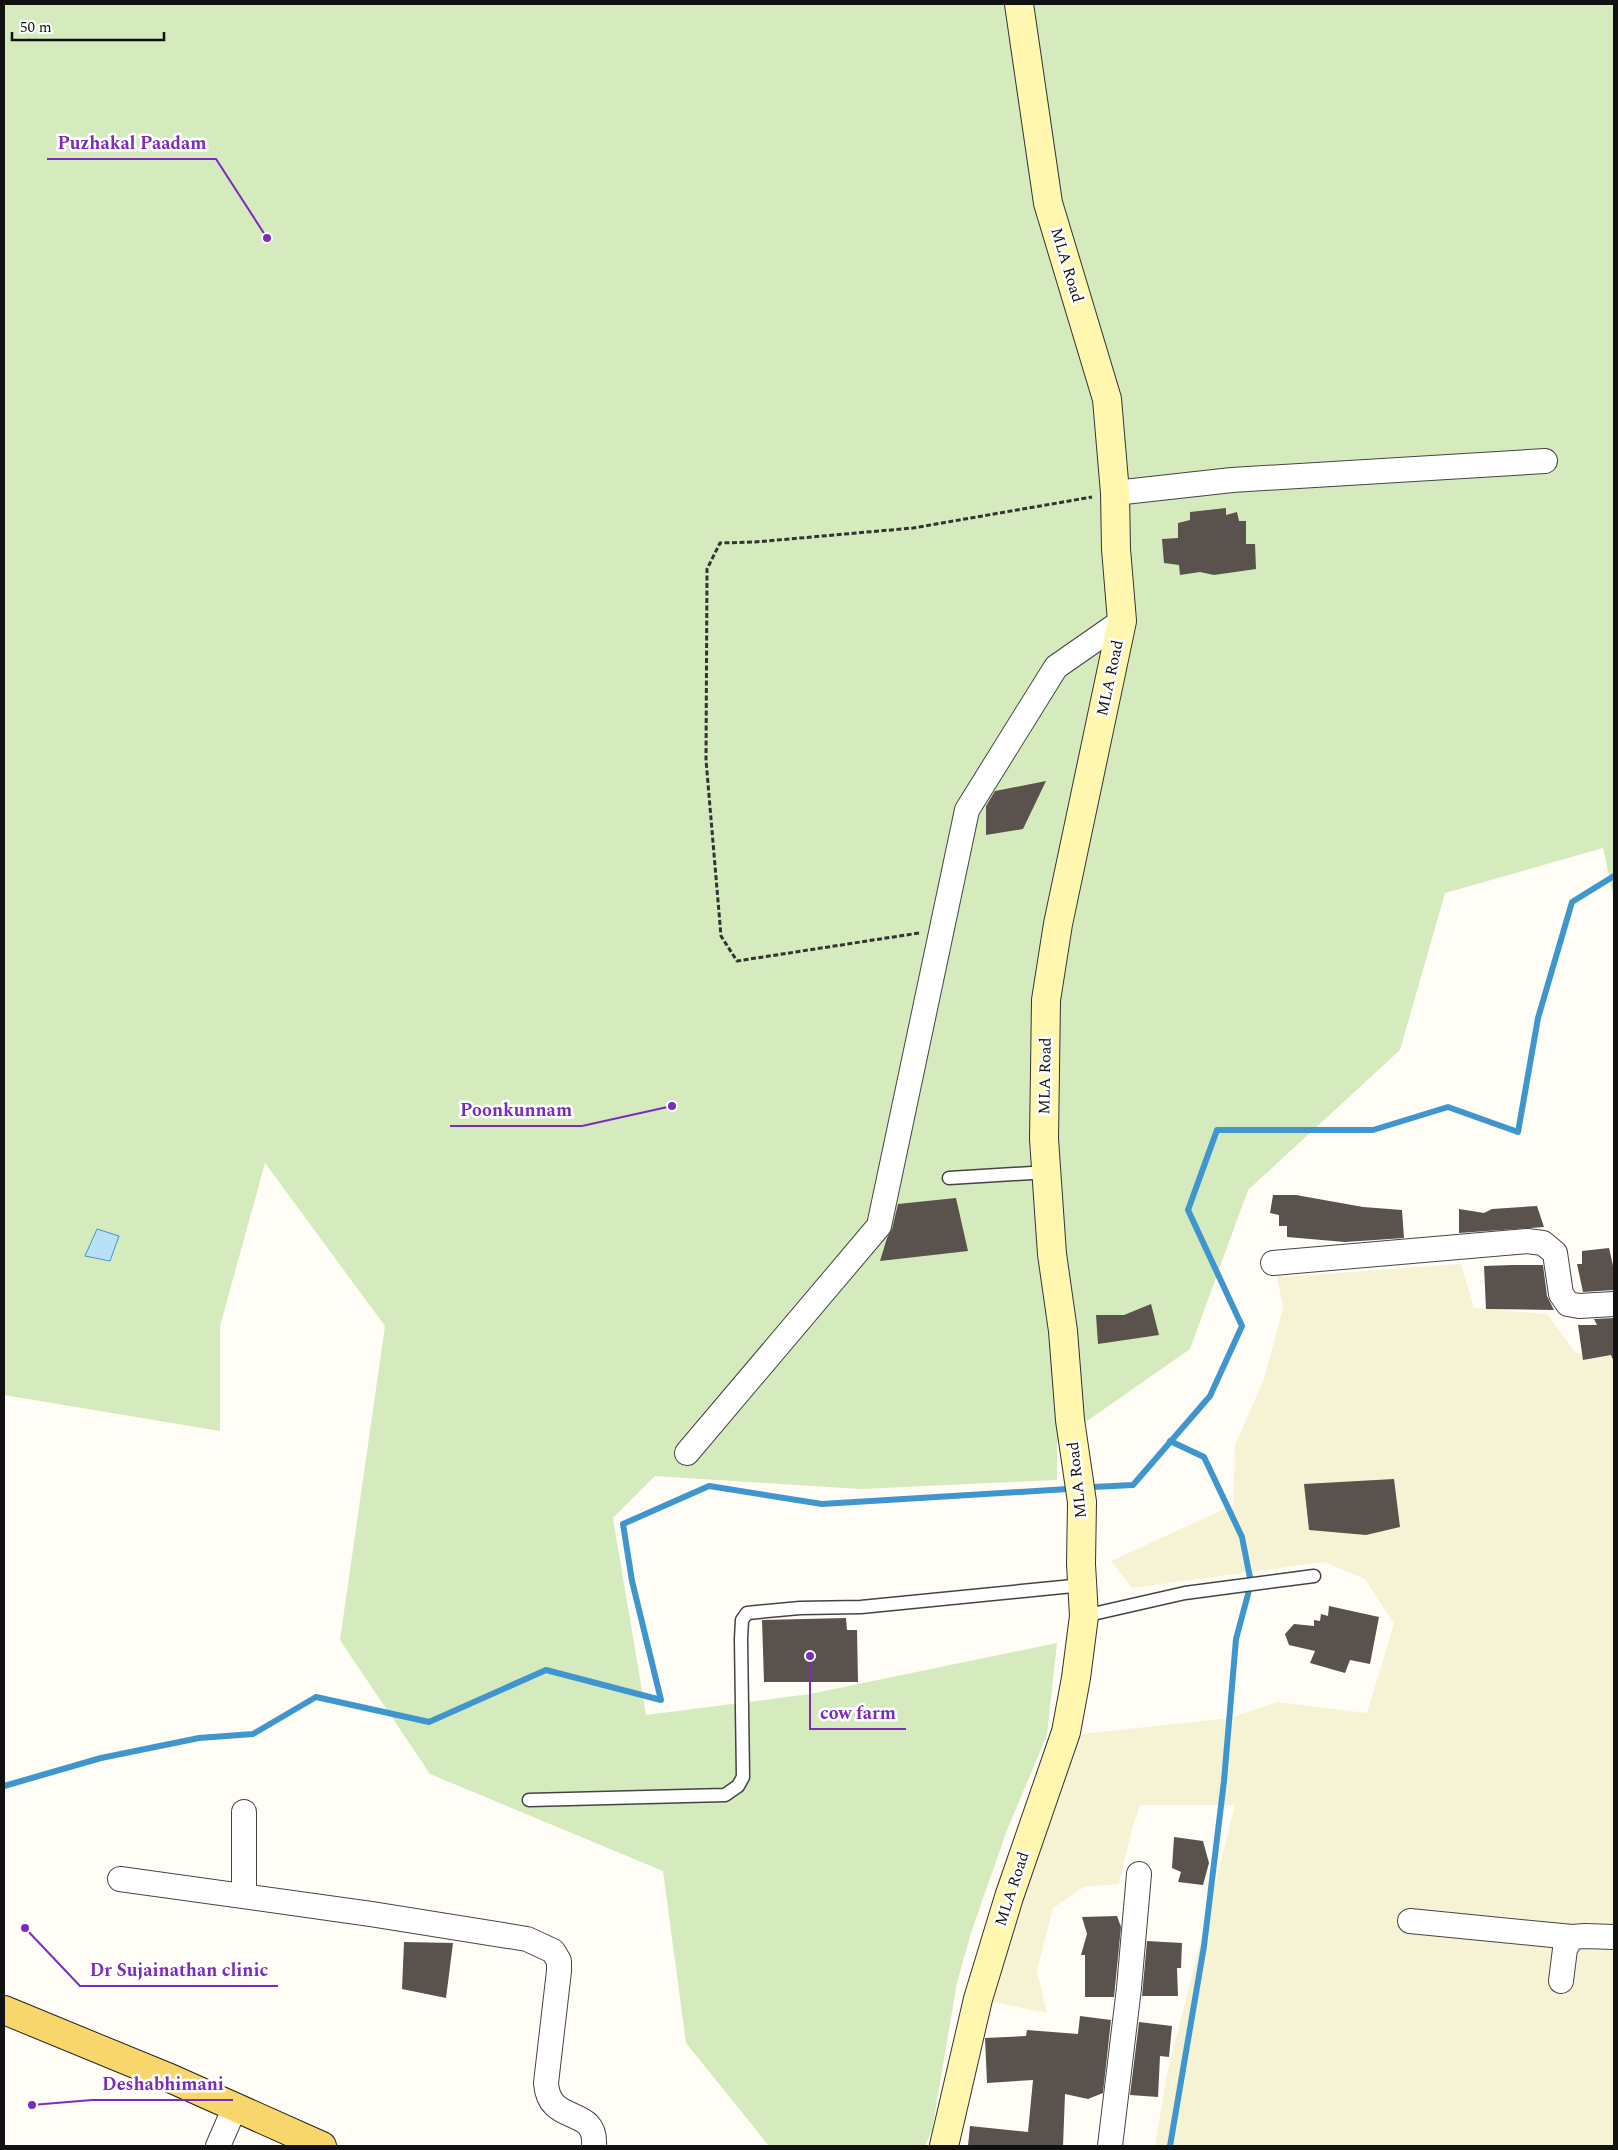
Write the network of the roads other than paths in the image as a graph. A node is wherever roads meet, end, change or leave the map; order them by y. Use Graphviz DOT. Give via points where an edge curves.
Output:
graph roads {
  1 [pos="1019,4"];
  2 [pos="1545,461"];
  3 [pos="1115,493"];
  4 [pos="1122,621"];
  5 [pos="1047,1172"];
  6 [pos="949,1178"];
  7 [pos="1273,1263"];
  8 [pos="1614,1304"];
  9 [pos="687,1453"];
  10 [pos="1314,1576"];
  11 [pos="1083,1585"];
  12 [pos="1084,1616"];
  13 [pos="529,1800"];
  14 [pos="244,1812"];
  15 [pos="1139,1874"];
  16 [pos="120,1879"];
  17 [pos="244,1896"];
  18 [pos="1410,1921"];
  19 [pos="1572,1937"];
  20 [pos="1614,1937"];
  21 [pos="1561,1981"];
  22 [pos="4,2010"];
  23 [pos="235,2107"];
  24 [pos="218,2146"];
  25 [pos="322,2146"];
  26 [pos="594,2146"];
  27 [pos="944,2146"];
  28 [pos="1110,2146"];
  1 -- 3 [label="street, MLA Road" via="1048,203 1106,399"];
  2 -- 3 [label="street" via="1232,480"];
  3 -- 4 [label="street, MLA Road"];
  4 -- 5 [label="street, MLA Road" via="1058,924 1046,1000 1044,1139"];
  4 -- 9 [label="street" via="1056,668 967,810 879,1226"];
  5 -- 6 [label="lane"];
  5 -- 11 [label="street, MLA Road" via="1052,1254 1082,1502"];
  7 -- 8 [label="street" via="1527,1241 1543,1244 1555,1253 1561,1294 1568,1304"];
  10 -- 12 [label="lane" via="1185,1593"];
  11 -- 12 [label="street, MLA Road"];
  11 -- 13 [label="lane" via="861,1607 747,1613 742,1620 741,1639 743,1777 738,1786 725,1795"];
  12 -- 27 [label="street, MLA Road" via="1066,1732 1008,1897 978,1999"];
  14 -- 17 [label="street"];
  15 -- 28 [label="street"];
  16 -- 17 [label="street"];
  17 -- 26 [label="street" via="527,1939 553,1950 559,1961 559,1971 547,2095 558,2108 592,2128"];
  18 -- 19 [label="street"];
  19 -- 20 [label="street"];
  19 -- 21 [label="street" via="1565,1948"];
  22 -- 23 [label="main road"];
  23 -- 24 [label="street"];
  23 -- 25 [label="main road"];
}
